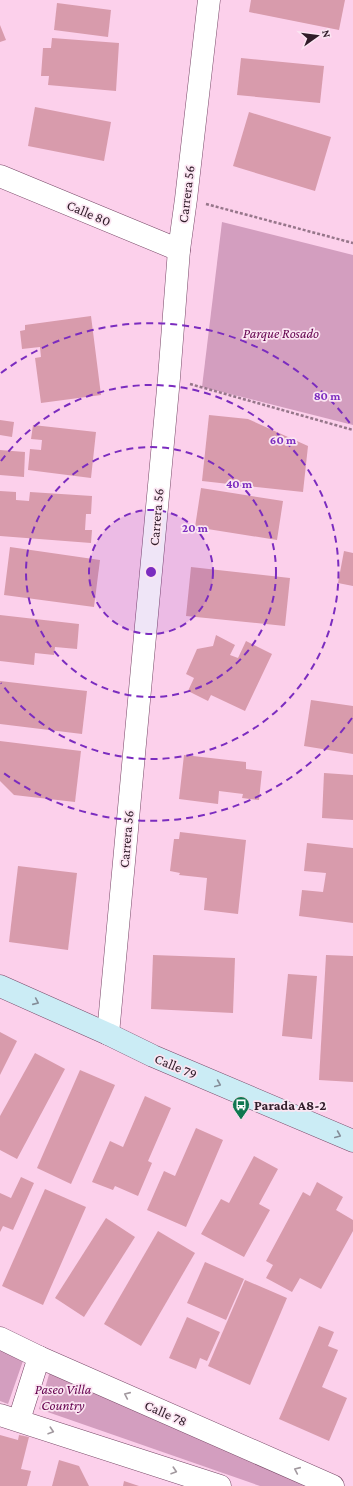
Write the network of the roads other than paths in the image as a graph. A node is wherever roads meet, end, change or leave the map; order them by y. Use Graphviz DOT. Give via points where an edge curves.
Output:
graph roads {
  1 [pos="209,0"];
  2 [pos="0,176"];
  3 [pos="178,250"];
  4 [pos="0,986"];
  5 [pos="108,1034"];
  6 [pos="353,1142"];
  7 [pos="0,1338"];
  8 [pos="39,1357"];
  9 [pos="9,1418"];
  10 [pos="220,1486"];
  11 [pos="333,1486"];
  1 -- 3 [label="street, Carrera 56"];
  2 -- 3 [label="street, Calle 80"];
  3 -- 5 [label="street, Carrera 56" via="169,378"];
  4 -- 5 [label="street, Calle 79, one-way"];
  5 -- 6 [label="street, Calle 79, one-way"];
  7 -- 8 [label="street, Calle 78"];
  8 -- 9 [label="street"];
  11 -- 8 [label="street, Calle 78, one-way"];
  9 -- 10 [label="street, one-way"];
}
